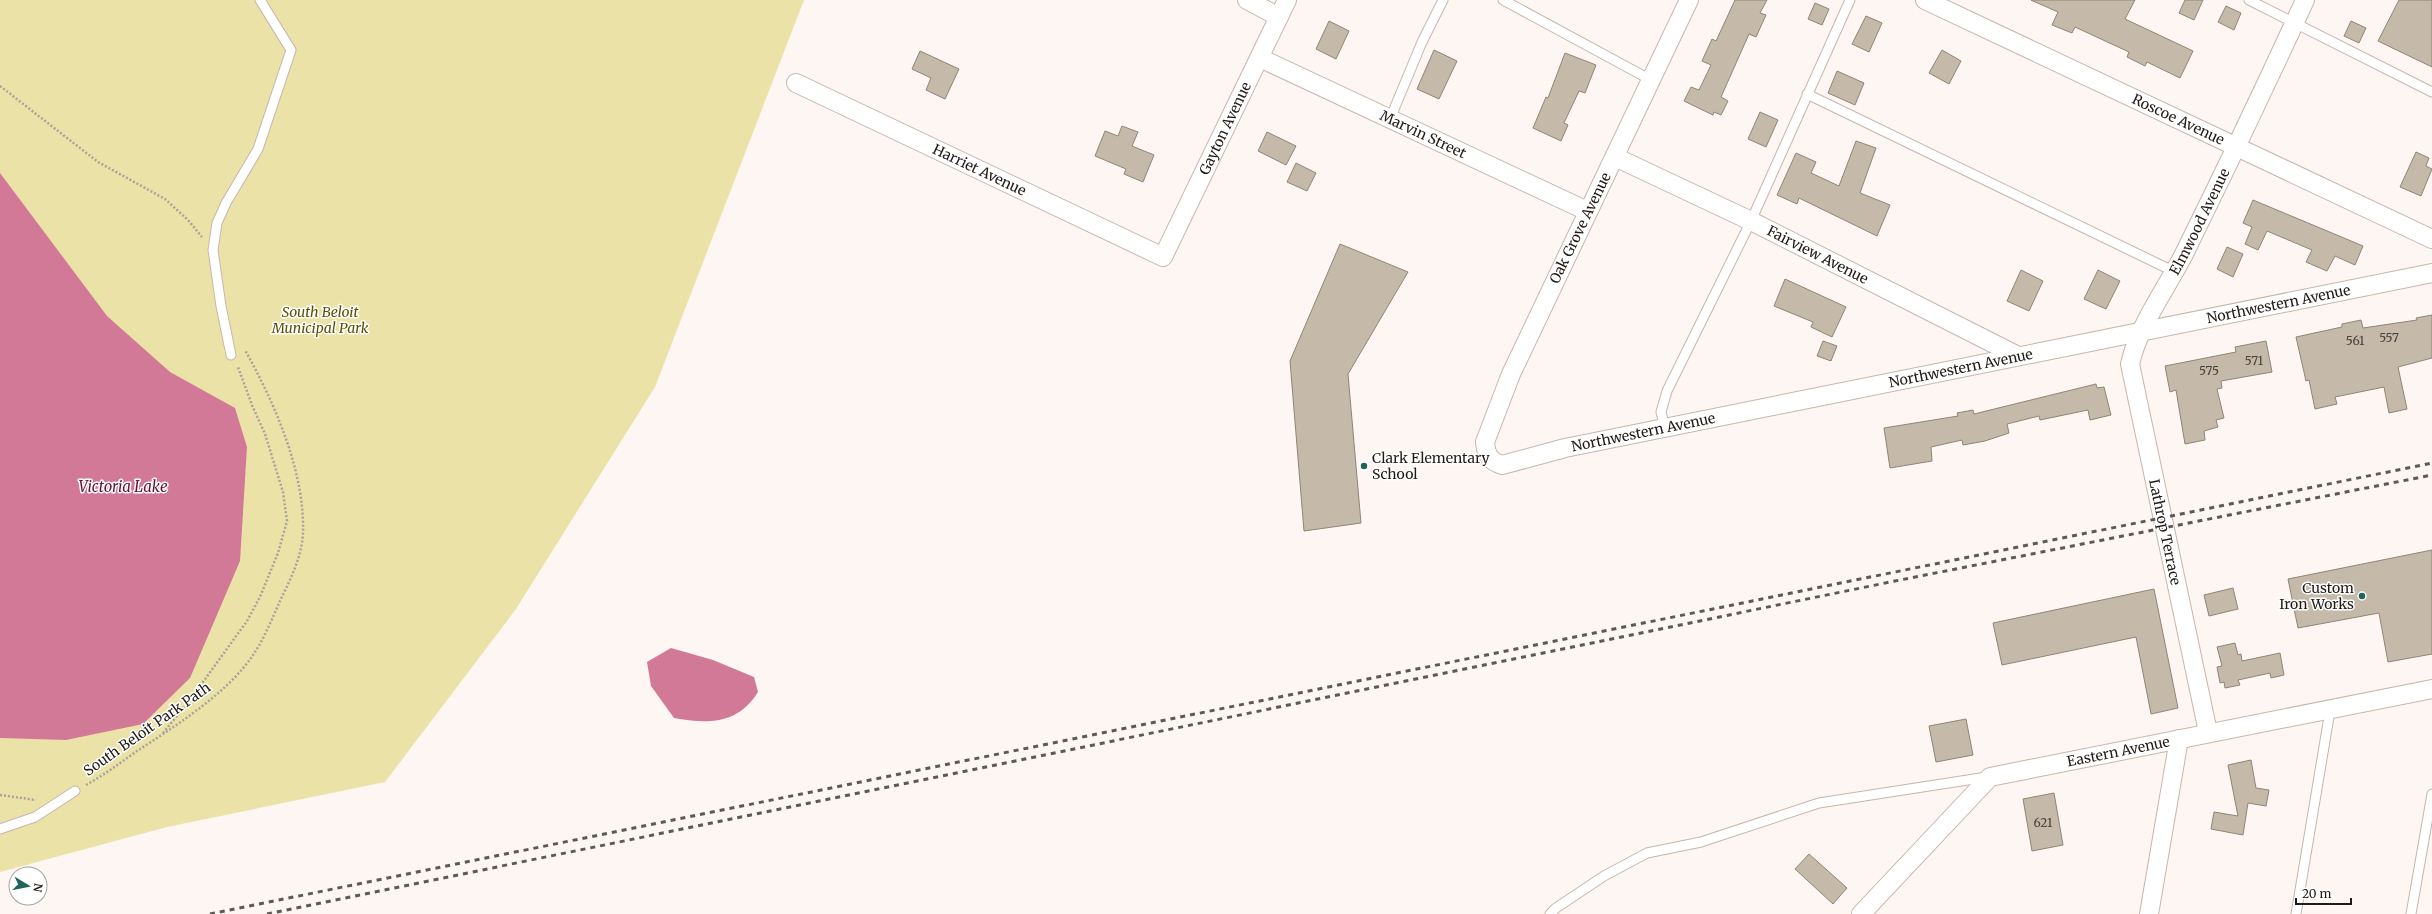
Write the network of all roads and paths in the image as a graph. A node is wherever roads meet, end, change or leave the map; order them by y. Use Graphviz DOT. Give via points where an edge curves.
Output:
graph roads {
  1 [pos="260,0"];
  2 [pos="1246,0"];
  3 [pos="1287,0"];
  4 [pos="1443,0"];
  5 [pos="1503,0"];
  6 [pos="1689,0"];
  7 [pos="1850,0"];
  8 [pos="1925,0"];
  9 [pos="2249,0"];
  10 [pos="2305,0"];
  11 [pos="1280,16"];
  12 [pos="2295,22"];
  13 [pos="1260,58"];
  14 [pos="1651,80"];
  15 [pos="796,83"];
  16 [pos="0,86"];
  17 [pos="2432,92"];
  18 [pos="1808,94"];
  19 [pos="1390,119"];
  20 [pos="2236,148"];
  21 [pos="1615,157"];
  22 [pos="1587,211"];
  23 [pos="1751,221"];
  24 [pos="2432,239"];
  25 [pos="213,250"];
  26 [pos="1163,257"];
  27 [pos="2175,272"];
  28 [pos="2432,273"];
  29 [pos="2141,333"];
  30 [pos="242,344"];
  31 [pos="231,355"];
  32 [pos="2018,356"];
  33 [pos="1664,428"];
  34 [pos="1491,459"];
  35 [pos="2432,689"];
  36 [pos="2330,711"];
  37 [pos="2208,732"];
  38 [pos="160,736"];
  39 [pos="2179,739"];
  40 [pos="1990,777"];
  41 [pos="75,791"];
  42 [pos="2432,794"];
  43 [pos="0,795"];
  44 [pos="38,800"];
  45 [pos="0,829"];
  46 [pos="1550,914"];
  47 [pos="1861,914"];
  48 [pos="2149,914"];
  49 [pos="2296,914"];
  50 [pos="2411,914"];
  1 -- 25 [label="lane" via="291,50 258,149 217,223"];
  2 -- 11 [label="street"];
  3 -- 11 [label="street, Gayton Avenue"];
  4 -- 19 [label="lane" via="1422,42"];
  5 -- 14 [label="lane"];
  6 -- 14 [label="street, Oak Grove Avenue"];
  7 -- 18 [label="lane"];
  8 -- 20 [label="street, Roscoe Avenue"];
  9 -- 12 [label="lane"];
  10 -- 12 [label="street, Elmwood Avenue"];
  11 -- 13 [label="street, Gayton Avenue"];
  12 -- 17 [label="lane"];
  12 -- 20 [label="street, Elmwood Avenue"];
  13 -- 19 [label="street, Marvin Street"];
  13 -- 26 [label="street, Gayton Avenue"];
  14 -- 21 [label="street, Oak Grove Avenue"];
  15 -- 26 [label="street, Harriet Avenue"];
  16 -- 25 [label="path" via="98,162 165,199 188,220"];
  18 -- 23 [label="lane"];
  18 -- 27 [label="lane"];
  19 -- 22 [label="street, Marvin Street"];
  20 -- 24 [label="street, Roscoe Avenue"];
  20 -- 27 [label="street, Elmwood Avenue"];
  21 -- 22 [label="street, Oak Grove Avenue"];
  21 -- 23 [label="street, Fairview Avenue"];
  22 -- 34 [label="street, Oak Grove Avenue" via="1486,434 1486,452"];
  23 -- 32 [label="street, Fairview Avenue"];
  23 -- 33 [label="lane" via="1667,391 1661,412"];
  25 -- 31 [label="lane"];
  27 -- 29 [label="street, Elmwood Avenue"];
  28 -- 29 [label="street, Northwestern Avenue"];
  29 -- 32 [label="street, Northwestern Avenue"];
  29 -- 37 [label="street, Lathrop Terrace" via="2130,364"];
  30 -- 38 [label="path, South Beloit Park Path" via="269,395 293,466 302,514 303,534 299,556 292,578 253,656 209,700"];
  31 -- 38 [label="path" via="242,375 265,434 283,492 287,521 278,553 247,621 190,700"];
  32 -- 33 [label="street, Northwestern Avenue"];
  33 -- 34 [label="street, Northwestern Avenue" via="1565,448 1502,465"];
  35 -- 36 [label="street, Eastern Avenue"];
  36 -- 37 [label="street, Eastern Avenue"];
  36 -- 49 [label="lane"];
  37 -- 39 [label="street, Eastern Avenue"];
  38 -- 41 [label="path, South Beloit Park Path"];
  39 -- 40 [label="street, Eastern Avenue"];
  39 -- 48 [label="street"];
  40 -- 46 [label="lane" via="1819,803 1701,842 1647,853 1604,876"];
  40 -- 47 [label="street"];
  41 -- 45 [label="lane" via="35,817"];
  42 -- 50 [label="lane"];
  43 -- 44 [label="path"];
}
